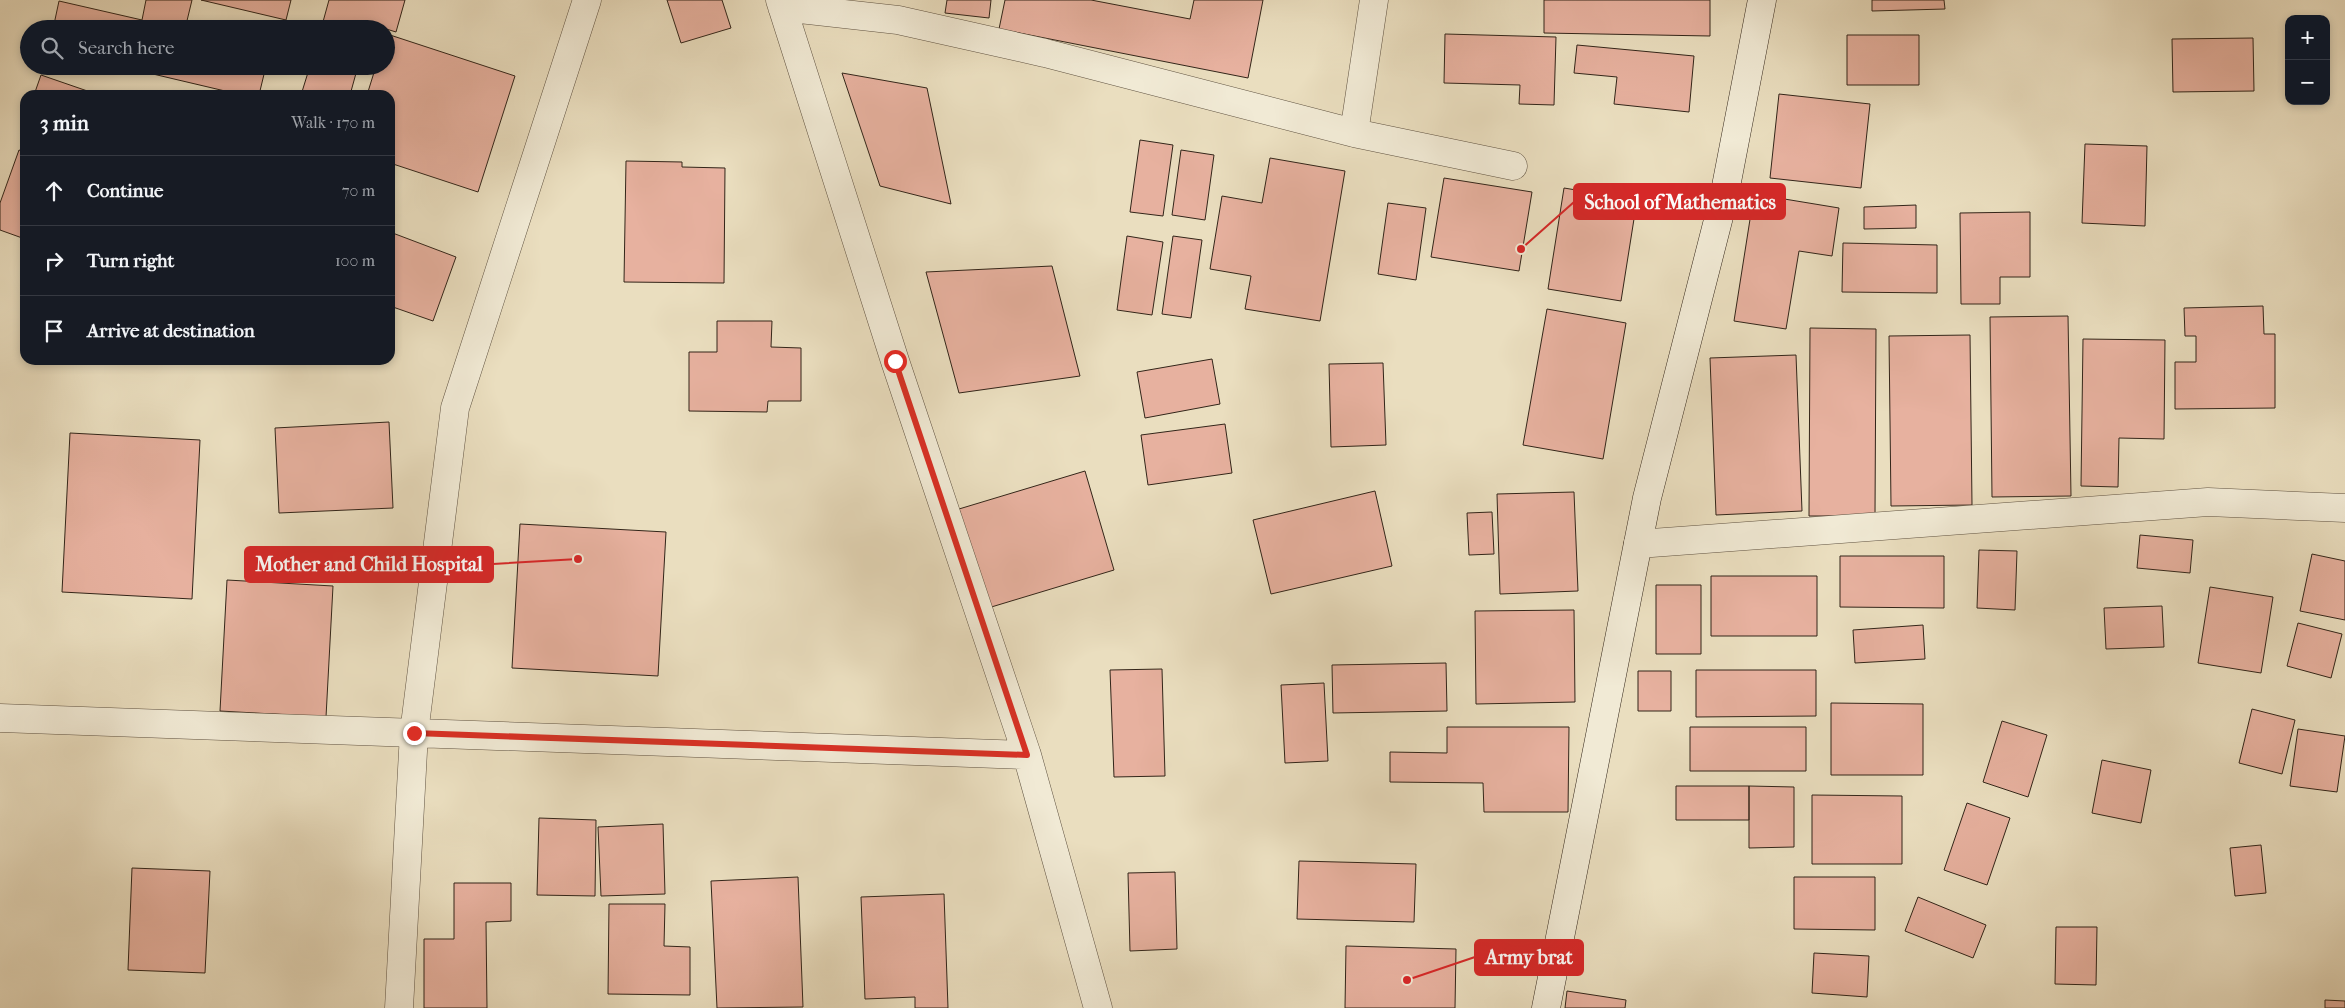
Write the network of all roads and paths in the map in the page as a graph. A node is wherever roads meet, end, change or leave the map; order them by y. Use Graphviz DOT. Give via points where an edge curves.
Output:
graph roads {
  1 [pos="587,0"];
  2 [pos="1374,0"];
  3 [pos="1762,0"];
  4 [pos="781,4"];
  5 [pos="1354,133"];
  6 [pos="1513,166"];
  7 [pos="2345,508"];
  8 [pos="1638,544"];
  9 [pos="0,718"];
  10 [pos="414,733"];
  11 [pos="1027,755"];
  12 [pos="399,1008"];
  13 [pos="1098,1008"];
  14 [pos="1546,1008"];
  1 -- 10 [label="street" via="455,408"];
  2 -- 5 [label="street"];
  3 -- 8 [label="street" via="1724,197"];
  4 -- 5 [label="street" via="898,20 1045,53"];
  4 -- 11 [label="street" via="895,361"];
  5 -- 6 [label="street"];
  7 -- 8 [label="street" via="2208,502"];
  8 -- 14 [label="street"];
  9 -- 10 [label="street"];
  10 -- 11 [label="street"];
  10 -- 12 [label="street"];
  11 -- 13 [label="street"];
}
